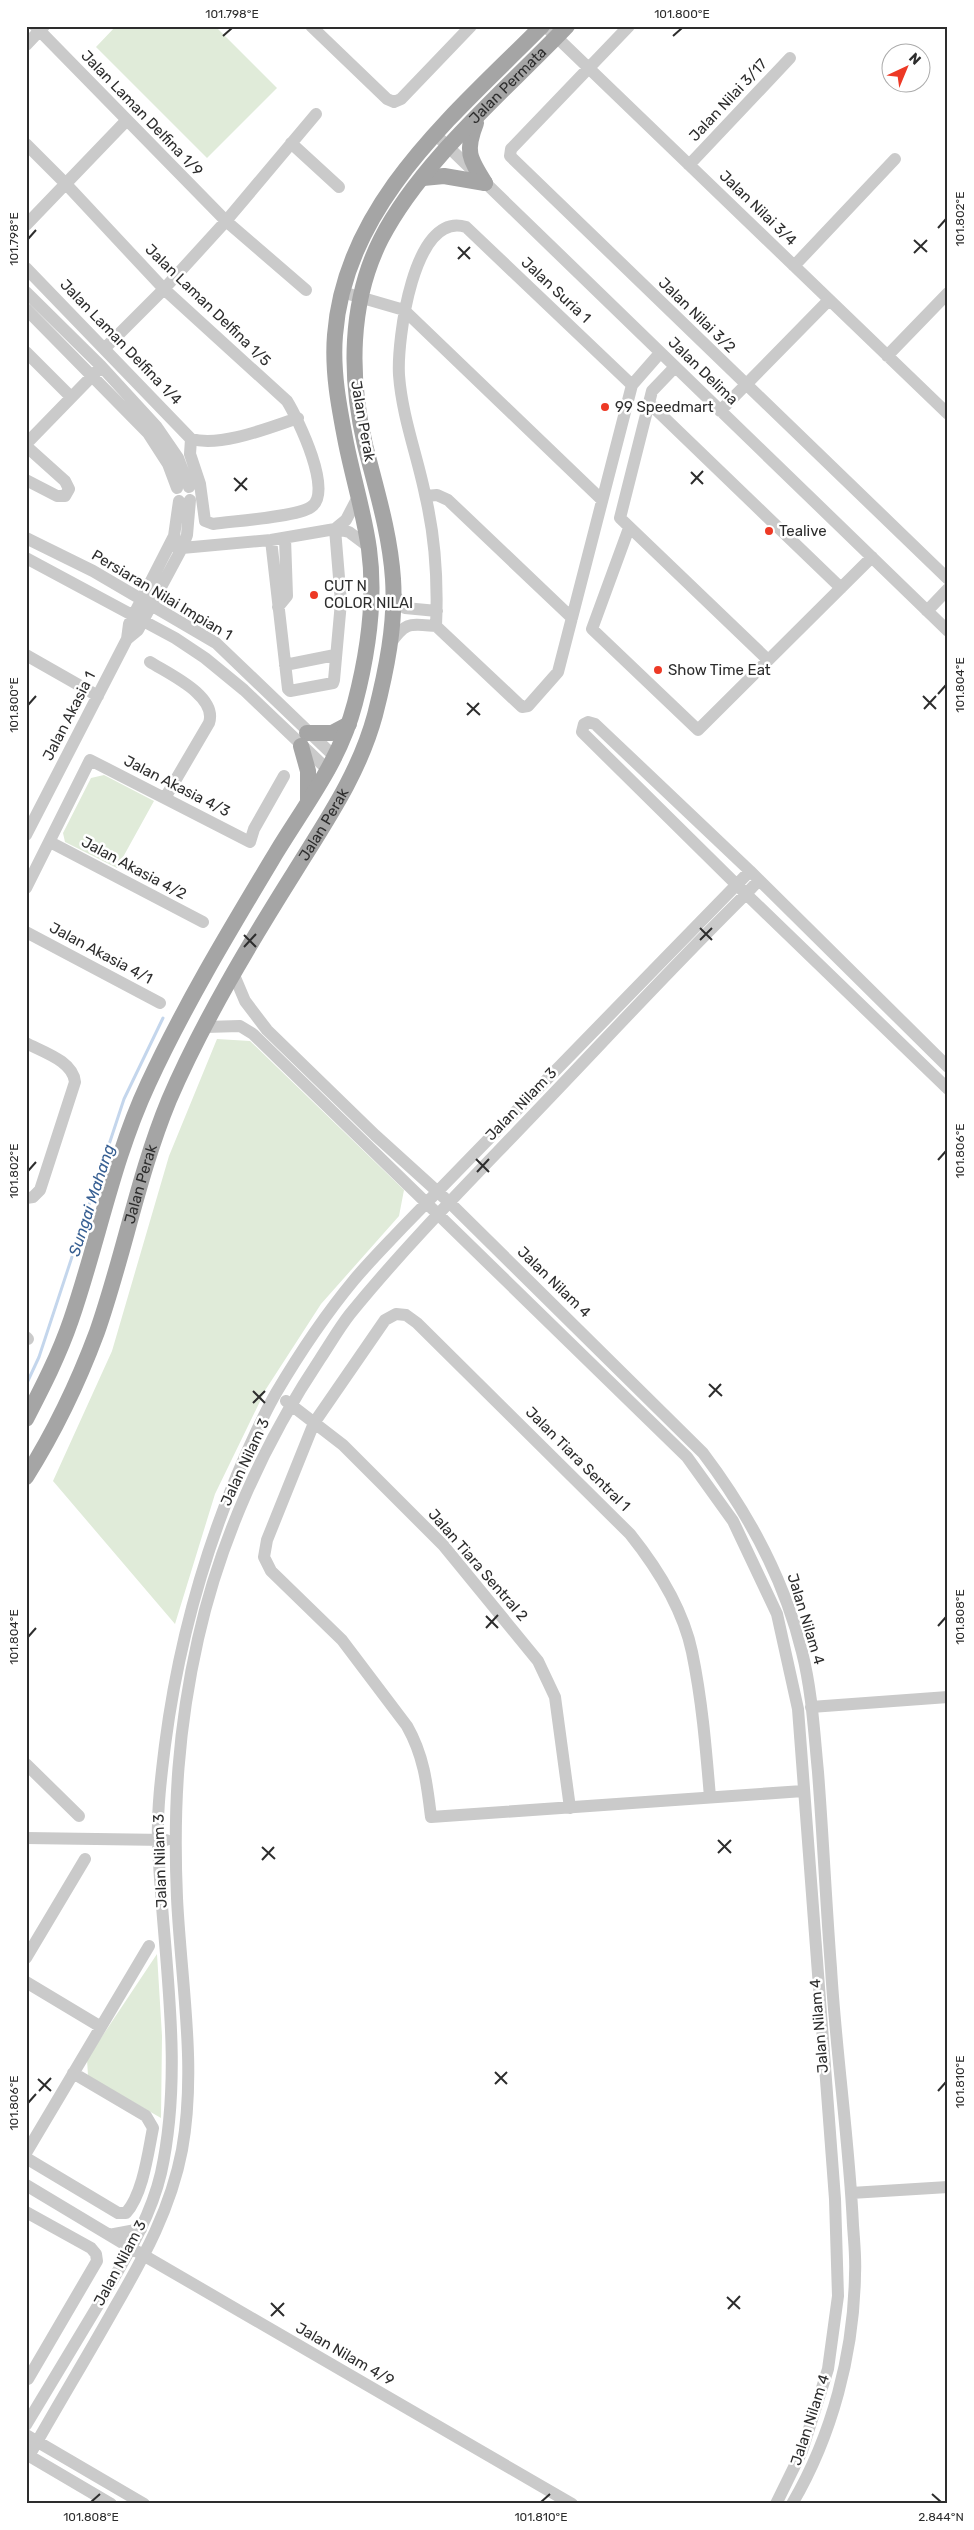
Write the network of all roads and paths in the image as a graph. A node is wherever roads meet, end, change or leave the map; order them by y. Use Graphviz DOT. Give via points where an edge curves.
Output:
graph roads {
  1 [pos="311,26"];
  2 [pos="629,26"];
  3 [pos="469,27"];
  4 [pos="40,28"];
  5 [pos="553,29"];
  6 [pos="26,45"];
  7 [pos="790,58"];
  8 [pos="589,68"];
  9 [pos="316,114"];
  10 [pos="478,117"];
  11 [pos="126,121"];
  12 [pos="436,135"];
  13 [pos="291,143"];
  14 [pos="26,144"];
  15 [pos="449,148"];
  16 [pos="895,159"];
  17 [pos="689,165"];
  18 [pos="423,178"];
  19 [pos="65,183"];
  20 [pos="485,183"];
  21 [pos="339,187"];
  22 [pos="226,221"];
  23 [pos="26,225"];
  24 [pos="794,266"];
  25 [pos="26,268"];
  26 [pos="164,289"];
  27 [pos="306,290"];
  28 [pos="26,292"];
  29 [pos="342,292"];
  30 [pos="948,293"];
  31 [pos="362,298"];
  32 [pos="830,300"];
  33 [pos="26,309"];
  34 [pos="404,310"];
  35 [pos="105,348"];
  36 [pos="26,352"];
  37 [pos="660,353"];
  38 [pos="887,356"];
  39 [pos="675,367"];
  40 [pos="97,370"];
  41 [pos="632,384"];
  42 [pos="746,385"];
  43 [pos="71,396"];
  44 [pos="649,404"];
  45 [pos="720,411"];
  46 [pos="948,414"];
  47 [pos="298,418"];
  48 [pos="192,439"];
  49 [pos="26,445"];
  50 [pos="26,480"];
  51 [pos="426,496"];
  52 [pos="358,497"];
  53 [pos="601,499"];
  54 [pos="629,528"];
  55 [pos="335,529"];
  56 [pos="26,538"];
  57 [pos="285,538"];
  58 [pos="271,540"];
  59 [pos="177,546"];
  60 [pos="369,546"];
  61 [pos="872,557"];
  62 [pos="26,558"];
  63 [pos="948,579"];
  64 [pos="841,588"];
  65 [pos="948,589"];
  66 [pos="394,594"];
  67 [pos="147,602"];
  68 [pos="278,607"];
  69 [pos="927,610"];
  70 [pos="437,611"];
  71 [pos="138,618"];
  72 [pos="572,618"];
  73 [pos="436,626"];
  74 [pos="948,631"];
  75 [pos="389,646"];
  76 [pos="335,654"];
  77 [pos="26,655"];
  78 [pos="768,660"];
  79 [pos="150,662"];
  80 [pos="285,665"];
  81 [pos="98,696"];
  82 [pos="375,714"];
  83 [pos="349,724"];
  84 [pos="304,739"];
  85 [pos="334,766"];
  86 [pos="284,776"];
  87 [pos="165,798"];
  88 [pos="308,800"];
  89 [pos="26,835"];
  90 [pos="50,842"];
  91 [pos="294,872"];
  92 [pos="754,876"];
  93 [pos="736,885"];
  94 [pos="26,888"];
  95 [pos="746,894"];
  96 [pos="203,922"];
  97 [pos="26,932"];
  98 [pos="234,975"];
  99 [pos="160,1003"];
  100 [pos="205,1028"];
  101 [pos="26,1043"];
  102 [pos="948,1067"];
  103 [pos="948,1090"];
  104 [pos="438,1193"];
  105 [pos="26,1198"];
  106 [pos="450,1203"];
  107 [pos="428,1204"];
  108 [pos="438,1214"];
  109 [pos="276,1393"];
  110 [pos="291,1405"];
  111 [pos="26,1419"];
  112 [pos="314,1423"];
  113 [pos="26,1477"];
  114 [pos="948,1697"];
  115 [pos="811,1707"];
  116 [pos="26,1764"];
  117 [pos="803,1791"];
  118 [pos="710,1797"];
  119 [pos="570,1808"];
  120 [pos="79,1816"];
  121 [pos="26,1838"];
  122 [pos="158,1840"];
  123 [pos="175,1840"];
  124 [pos="85,1860"];
  125 [pos="149,1946"];
  126 [pos="26,1958"];
  127 [pos="26,1982"];
  128 [pos="101,2027"];
  129 [pos="74,2073"];
  130 [pos="26,2152"];
  131 [pos="26,2158"];
  132 [pos="948,2187"];
  133 [pos="28,2189"];
  134 [pos="851,2193"];
  135 [pos="26,2212"];
  136 [pos="141,2229"];
  137 [pos="111,2236"];
  138 [pos="131,2248"];
  139 [pos="145,2255"];
  140 [pos="122,2264"];
  141 [pos="77,2339"];
  142 [pos="92,2348"];
  143 [pos="28,2379"];
  144 [pos="26,2425"];
  145 [pos="32,2438"];
  146 [pos="28,2455"];
  147 [pos="111,2504"];
  148 [pos="144,2504"];
  149 [pos="572,2504"];
  150 [pos="776,2504"];
  151 [pos="792,2504"];
  1 -- 3 [label="street" via="390,101 398,101"];
  2 -- 8 [label="street"];
  4 -- 6 [label="street"];
  4 -- 11 [label="street, Jalan Laman Delfina 1/9"];
  5 -- 8 [label="street, Jalan Nilai 3/4"];
  5 -- 10 [label="main road, Jalan Permata"];
  5 -- 12 [label="main road, Jalan Permata"];
  7 -- 17 [label="street, Jalan Nilai 3/17"];
  8 -- 17 [label="street, Jalan Nilai 3/4"];
  8 -- 42 [label="street, Jalan Nilai 3/2" via="512,148 510,156"];
  9 -- 13 [label="street"];
  10 -- 15 [label="main road, Jalan Permata"];
  10 -- 20 [label="main road" via="469,149 471,161"];
  11 -- 19 [label="street"];
  11 -- 22 [label="street, Jalan Laman Delfina 1/9"];
  12 -- 15 [label="street, Jalan Delima"];
  12 -- 29 [label="main road, Jalan Perak" via="409,164 363,233"];
  13 -- 21 [label="street"];
  13 -- 22 [label="street"];
  14 -- 19 [label="street, Jalan Laman Delfina 1/5"];
  15 -- 18 [label="main road, Jalan Perak"];
  15 -- 20 [label="street, Jalan Delima"];
  16 -- 24 [label="street"];
  17 -- 24 [label="street, Jalan Nilai 3/4"];
  18 -- 20 [label="main road" via="444,176"];
  18 -- 31 [label="main road, Jalan Perak" via="402,204 381,240 368,271"];
  19 -- 23 [label="street"];
  19 -- 26 [label="street, Jalan Laman Delfina 1/5"];
  20 -- 37 [label="street, Jalan Delima"];
  22 -- 26 [label="street"];
  22 -- 27 [label="street, Jalan Laman Delfina 1/9"];
  24 -- 32 [label="street, Jalan Nilai 3/4"];
  25 -- 35 [label="street, Jalan Laman Delfina 1/4"];
  26 -- 35 [label="street"];
  26 -- 47 [label="street, Jalan Laman Delfina 1/5" via="287,401"];
  28 -- 40 [label="street"];
  29 -- 31 [label="street"];
  29 -- 52 [label="main road, Jalan Perak" via="334,362 338,401"];
  30 -- 38 [label="street"];
  31 -- 34 [label="street"];
  31 -- 66 [label="main road, Jalan Perak" via="355,334 356,390 364,440 389,545"];
  32 -- 38 [label="street, Jalan Nilai 3/4"];
  32 -- 42 [label="street"];
  33 -- 40 [label="street"];
  34 -- 41 [label="street, Jalan Suria 1" via="422,254 440,230 456,224 466,226"];
  34 -- 51 [label="street" via="399,350 401,398"];
  34 -- 53 [label="street"];
  35 -- 48 [label="street, Jalan Laman Delfina 1/4"];
  36 -- 43 [label="street"];
  37 -- 39 [label="street, Jalan Delima"];
  37 -- 41 [label="street"];
  38 -- 46 [label="street, Jalan Nilai 3/4"];
  39 -- 44 [label="street" via="654,388"];
  39 -- 45 [label="street, Jalan Delima"];
  40 -- 43 [label="street"];
  40 -- 59 [label="street, Jalan Akasia 1" via="168,440 178,458 186,535"];
  41 -- 53 [label="street"];
  42 -- 45 [label="street"];
  42 -- 63 [label="street, Jalan Nilai 3/2"];
  43 -- 49 [label="street"];
  44 -- 54 [label="street" via="619,513"];
  44 -- 64 [label="street"];
  45 -- 61 [label="street, Jalan Delima"];
  47 -- 48 [label="street" via="211,442"];
  47 -- 48 [label="street, Jalan Laman Delfina 1/5" via="315,466 320,497 310,509 213,524 205,522 200,484 190,454"];
  49 -- 50 [label="street" via="70,489 66,496 57,496"];
  51 -- 70 [label="street"];
  51 -- 72 [label="street" via="437,495 448,500"];
  52 -- 55 [label="street" via="346,520"];
  52 -- 60 [label="main road, Jalan Perak"];
  53 -- 72 [label="street"];
  54 -- 78 [label="street"];
  54 -- 78 [label="street" via="592,629 698,730"];
  55 -- 57 [label="street"];
  55 -- 60 [label="street" via="349,532"];
  55 -- 76 [label="street" via="341,602"];
  56 -- 67 [label="street, Persiaran Nilai Impian 1"];
  57 -- 58 [label="street"];
  57 -- 68 [label="street" via="287,596"];
  58 -- 59 [label="street"];
  58 -- 68 [label="street"];
  59 -- 67 [label="street, Jalan Akasia 1"];
  60 -- 83 [label="main road, Jalan Perak" via="372,607"];
  61 -- 64 [label="street"];
  61 -- 69 [label="street, Jalan Delima"];
  62 -- 71 [label="street, Persiaran Nilai Impian 1"];
  64 -- 78 [label="street"];
  65 -- 69 [label="street"];
  66 -- 70 [label="street" via="411,611"];
  66 -- 75 [label="main road, Jalan Perak"];
  67 -- 71 [label="street, Jalan Akasia 1"];
  67 -- 84 [label="street, Persiaran Nilai Impian 1" via="216,643"];
  68 -- 80 [label="street"];
  69 -- 74 [label="street, Jalan Delima"];
  70 -- 73 [label="street"];
  71 -- 81 [label="street, Jalan Akasia 1" via="129,624 127,639"];
  71 -- 84 [label="street, Persiaran Nilai Impian 1" via="205,658"];
  72 -- 73 [label="street" via="558,672 528,706 522,708"];
  73 -- 75 [label="street" via="404,626"];
  75 -- 82 [label="main road, Jalan Perak"];
  76 -- 80 [label="street"];
  76 -- 80 [label="street" via="333,683 290,691"];
  77 -- 81 [label="street"];
  79 -- 87 [label="street" via="204,698 212,714"];
  81 -- 89 [label="street, Jalan Akasia 1"];
  82 -- 85 [label="main road" via="361,735 350,762"];
  82 -- 91 [label="main road, Jalan Perak" via="365,748 346,790"];
  83 -- 84 [label="main road" via="332,733"];
  83 -- 85 [label="main road, Jalan Perak"];
  84 -- 85 [label="street, Persiaran Nilai Impian 1"];
  84 -- 88 [label="main road"];
  85 -- 88 [label="main road, Jalan Perak"];
  85 -- 91 [label="main road" via="338,779 332,796 304,845"];
  86 -- 87 [label="street, Jalan Akasia 4/3" via="250,842"];
  87 -- 90 [label="street, Jalan Akasia 4/3" via="90,760"];
  88 -- 111 [label="main road, Jalan Perak" via="221,944 146,1088 123,1146 71,1321 54,1365"];
  90 -- 94 [label="street"];
  90 -- 96 [label="street, Jalan Akasia 4/2"];
  91 -- 98 [label="main road, Jalan Perak"];
  92 -- 93 [label="street, Jalan Nilam 3"];
  92 -- 93 [label="street" via="595,724 584,724 582,732"];
  92 -- 95 [label="street, Jalan Nilam 3"];
  92 -- 102 [label="street"];
  93 -- 95 [label="street"];
  93 -- 104 [label="street, Jalan Nilam 3"];
  95 -- 103 [label="street"];
  95 -- 106 [label="street, Jalan Nilam 3"];
  97 -- 99 [label="street, Jalan Akasia 4/1"];
  98 -- 100 [label="main road, Jalan Perak"];
  98 -- 104 [label="street, Jalan Nilam 4" via="245,1001 267,1030"];
  100 -- 107 [label="street, Jalan Nilam 4" via="240,1026 253,1034"];
  100 -- 113 [label="main road, Jalan Perak" via="170,1099 148,1156 98,1329 75,1388"];
  101 -- 105 [label="street" via="64,1063 73,1073 75,1082 40,1190 33,1197"];
  104 -- 106 [label="street, Jalan Nilam 4"];
  104 -- 107 [label="street, Jalan Nilam 3"];
  106 -- 108 [label="street, Jalan Nilam 3"];
  106 -- 115 [label="street, Jalan Nilam 4" via="703,1453 732,1492 769,1556 785,1599 802,1653"];
  107 -- 108 [label="street, Jalan Nilam 4"];
  107 -- 109 [label="street, Jalan Nilam 3" via="355,1279"];
  108 -- 110 [label="street, Jalan Nilam 3" via="348,1317"];
  108 -- 117 [label="street, Jalan Nilam 4" via="687,1457 733,1521 777,1614 798,1709"];
  109 -- 110 [label="street, Jalan Tiara Sentral 2"];
  109 -- 122 [label="street, Jalan Nilam 3" via="230,1492 204,1563 188,1620 171,1699 161,1778"];
  110 -- 112 [label="street, Jalan Tiara Sentral 2"];
  110 -- 123 [label="street, Jalan Nilam 3" via="250,1485 228,1540 198,1636 178,1754"];
  112 -- 118 [label="street, Jalan Tiara Sentral 1" via="385,1320 401,1314 417,1323 630,1534 658,1572 676,1607 692,1652"];
  112 -- 119 [label="street, Jalan Tiara Sentral 2" via="343,1446 443,1545 538,1661 555,1696"];
  112 -- 119 [label="street, Jalan Tiara Sentral 1" via="267,1540 264,1557 270,1571 342,1640 407,1726 422,1758 431,1817"];
  114 -- 115 [label="street"];
  115 -- 134 [label="street, Jalan Nilam 4"];
  116 -- 120 [label="street"];
  117 -- 118 [label="street"];
  117 -- 150 [label="street, Jalan Nilam 4" via="835,2199 838,2296 828,2369 802,2451"];
  118 -- 119 [label="street"];
  121 -- 122 [label="street"];
  122 -- 123 [label="street"];
  122 -- 136 [label="street, Jalan Nilam 3" via="173,2090 169,2134 160,2176"];
  123 -- 139 [label="street, Jalan Nilam 3" via="188,2037 188,2091 182,2148 174,2182"];
  124 -- 126 [label="street"];
  125 -- 128 [label="street"];
  127 -- 128 [label="street"];
  128 -- 129 [label="street"];
  129 -- 130 [label="street"];
  129 -- 131 [label="street" via="146,2116 153,2128 132,2207 126,2213 118,2213"];
  132 -- 134 [label="street"];
  133 -- 137 [label="street, Jalan Nilam 4/9"];
  134 -- 151 [label="street, Jalan Nilam 4" via="856,2272 846,2357 817,2455"];
  135 -- 143 [label="street" via="91,2248 97,2261"];
  136 -- 137 [label="street"];
  136 -- 138 [label="street, Jalan Nilam 3"];
  137 -- 138 [label="street, Jalan Nilam 4/9"];
  137 -- 140 [label="street"];
  138 -- 139 [label="street, Jalan Nilam 4/9"];
  138 -- 140 [label="street, Jalan Nilam 3"];
  139 -- 142 [label="street, Jalan Nilam 3"];
  139 -- 149 [label="street, Jalan Nilam 4/9"];
  140 -- 141 [label="street, Jalan Nilam 3"];
  141 -- 142 [label="street"];
  141 -- 144 [label="street, Jalan Nilam 3"];
  142 -- 145 [label="street, Jalan Nilam 3"];
  145 -- 146 [label="street, Jalan Nilam 3"];
  145 -- 148 [label="street"];
  146 -- 147 [label="street"];
}
